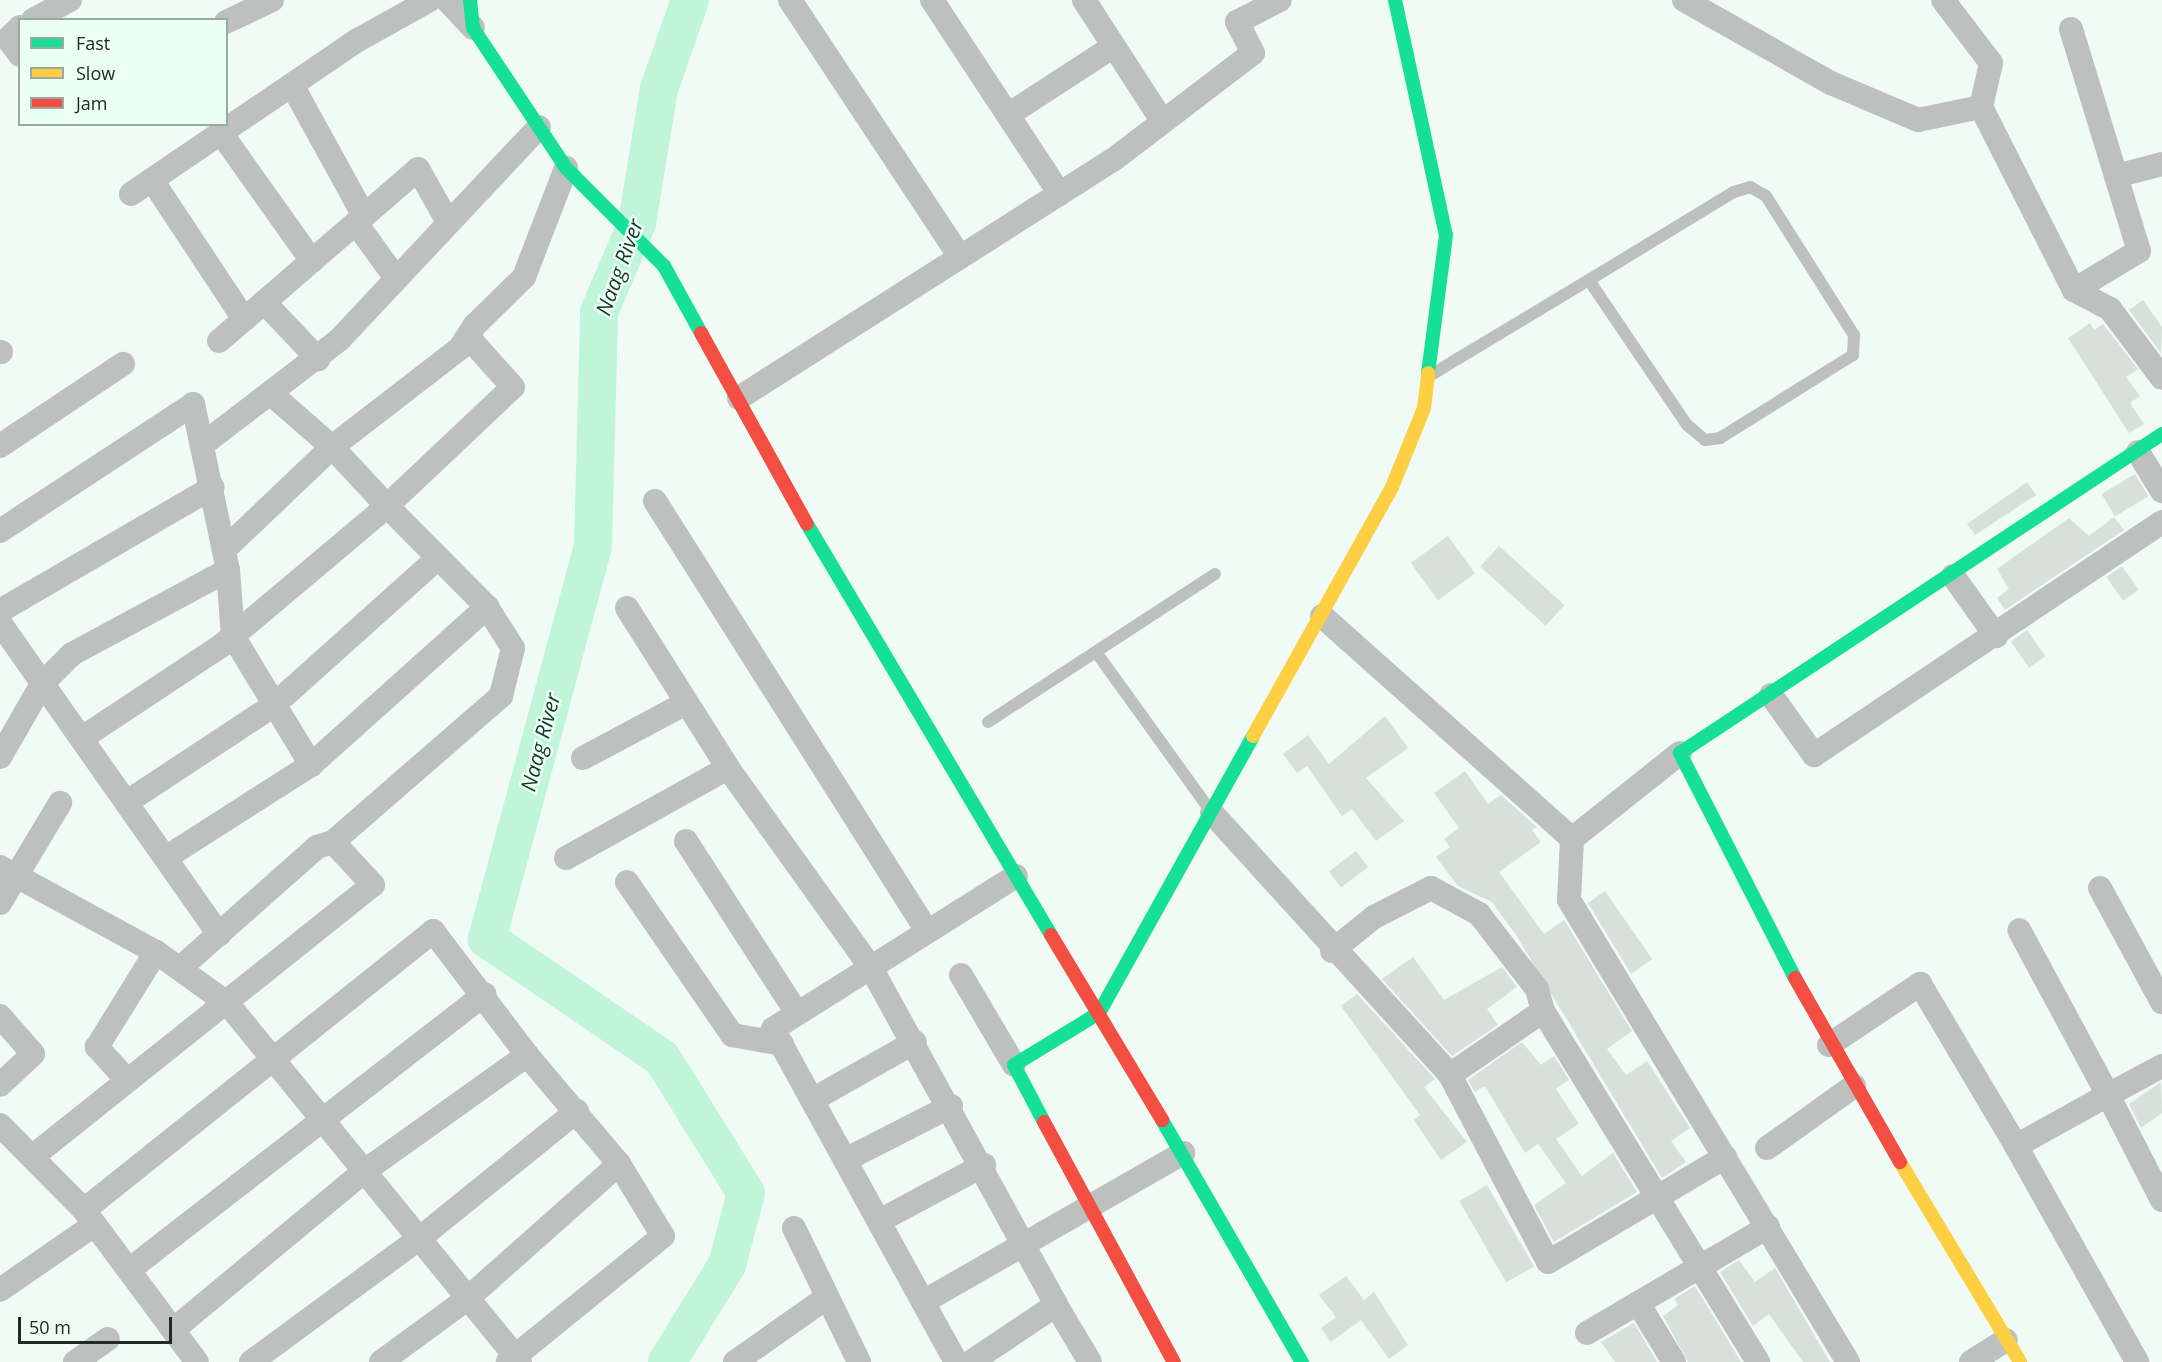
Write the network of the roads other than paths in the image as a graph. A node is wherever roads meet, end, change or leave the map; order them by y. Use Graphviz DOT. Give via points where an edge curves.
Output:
graph roads {
  1 [pos="70,0"];
  2 [pos="272,0"];
  3 [pos="430,0"];
  4 [pos="447,0"];
  5 [pos="470,0"];
  6 [pos="790,0"];
  7 [pos="932,0"];
  8 [pos="1084,0"];
  9 [pos="1280,0"];
  10 [pos="1395,0"];
  11 [pos="1684,0"];
  12 [pos="1943,0"];
  13 [pos="37,18"];
  14 [pos="228,21"];
  15 [pos="472,28"];
  16 [pos="18,29"];
  17 [pos="2072,29"];
  18 [pos="1114,46"];
  19 [pos="18,52"];
  20 [pos="292,85"];
  21 [pos="1981,107"];
  22 [pos="1008,116"];
  23 [pos="1163,122"];
  24 [pos="539,127"];
  25 [pos="221,133"];
  26 [pos="2162,164"];
  27 [pos="566,168"];
  28 [pos="2116,176"];
  29 [pos="152,180"];
  30 [pos="131,194"];
  31 [pos="1060,194"];
  32 [pos="360,219"];
  33 [pos="448,222"];
  34 [pos="960,257"];
  35 [pos="312,261"];
  36 [pos="395,277"];
  37 [pos="1588,280"];
  38 [pos="2074,290"];
  39 [pos="264,302"];
  40 [pos="244,319"];
  41 [pos="470,339"];
  42 [pos="219,340"];
  43 [pos="318,359"];
  44 [pos="123,364"];
  45 [pos="1430,376"];
  46 [pos="2162,378"];
  47 [pos="270,393"];
  48 [pos="739,398"];
  49 [pos="2162,434"];
  50 [pos="202,445"];
  51 [pos="0,446"];
  52 [pos="332,447"];
  53 [pos="2138,452"];
  54 [pos="213,487"];
  55 [pos="2162,491"];
  56 [pos="655,501"];
  57 [pos="387,506"];
  58 [pos="2162,522"];
  59 [pos="0,531"];
  60 [pos="438,558"];
  61 [pos="226,560"];
  62 [pos="1215,574"];
  63 [pos="1953,576"];
  64 [pos="486,607"];
  65 [pos="627,608"];
  66 [pos="0,611"];
  67 [pos="1322,616"];
  68 [pos="0,624"];
  69 [pos="233,636"];
  70 [pos="1995,636"];
  71 [pos="1096,652"];
  72 [pos="42,684"];
  73 [pos="1771,695"];
  74 [pos="686,703"];
  75 [pos="274,705"];
  76 [pos="988,722"];
  77 [pos="82,738"];
  78 [pos="1680,753"];
  79 [pos="0,757"];
  80 [pos="583,758"];
  81 [pos="311,765"];
  82 [pos="728,768"];
  83 [pos="127,802"];
  84 [pos="60,803"];
  85 [pos="1212,813"];
  86 [pos="1572,839"];
  87 [pos="686,841"];
  88 [pos="333,842"];
  89 [pos="167,857"];
  90 [pos="566,858"];
  91 [pos="9,872"];
  92 [pos="1016,876"];
  93 [pos="627,882"];
  94 [pos="2100,888"];
  95 [pos="0,903"];
  96 [pos="2019,930"];
  97 [pos="927,931"];
  98 [pos="219,935"];
  99 [pos="1332,951"];
  100 [pos="156,952"];
  101 [pos="870,966"];
  102 [pos="180,968"];
  103 [pos="961,975"];
  104 [pos="484,994"];
  105 [pos="2162,1002"];
  106 [pos="228,1004"];
  107 [pos="1543,1011"];
  108 [pos="797,1013"];
  109 [pos="1099,1013"];
  110 [pos="0,1016"];
  111 [pos="915,1042"];
  112 [pos="782,1044"];
  113 [pos="1830,1045"];
  114 [pos="527,1055"];
  115 [pos="275,1058"];
  116 [pos="1014,1065"];
  117 [pos="2162,1066"];
  118 [pos="1450,1076"];
  119 [pos="127,1080"];
  120 [pos="0,1085"];
  121 [pos="1854,1086"];
  122 [pos="2108,1095"];
  123 [pos="812,1100"];
  124 [pos="951,1106"];
  125 [pos="577,1111"];
  126 [pos="324,1120"];
  127 [pos="0,1125"];
  128 [pos="2016,1146"];
  129 [pos="1767,1148"];
  130 [pos="1183,1153"];
  131 [pos="32,1157"];
  132 [pos="1725,1157"];
  133 [pos="845,1160"];
  134 [pos="619,1164"];
  135 [pos="984,1165"];
  136 [pos="366,1170"];
  137 [pos="1661,1197"];
  138 [pos="2162,1200"];
  139 [pos="1088,1206"];
  140 [pos="89,1217"];
  141 [pos="881,1220"];
  142 [pos="1768,1227"];
  143 [pos="794,1228"];
  144 [pos="420,1238"];
  145 [pos="1028,1246"];
  146 [pos="1699,1267"];
  147 [pos="129,1270"];
  148 [pos="0,1290"];
  149 [pos="468,1298"];
  150 [pos="826,1298"];
  151 [pos="923,1302"];
  152 [pos="1638,1303"];
  153 [pos="1056,1305"];
  154 [pos="173,1330"];
  155 [pos="1587,1334"];
  156 [pos="108,1339"];
  157 [pos="2006,1340"];
  158 [pos="515,1360"];
  159 [pos="854,1360"];
  160 [pos="75,1362"];
  161 [pos="197,1362"];
  162 [pos="251,1362"];
  163 [pos="381,1362"];
  164 [pos="735,1362"];
  165 [pos="956,1362"];
  166 [pos="971,1362"];
  167 [pos="1090,1362"];
  168 [pos="1174,1362"];
  169 [pos="1302,1362"];
  170 [pos="1674,1362"];
  171 [pos="1758,1362"];
  172 [pos="1848,1362"];
  173 [pos="1971,1362"];
  174 [pos="2020,1362"];
  175 [pos="2137,1362"];
  1 -- 13 [label="street"];
  2 -- 14 [label="street"];
  3 -- 20 [label="street"];
  4 -- 15 [label="street"];
  5 -- 15 [label="street"];
  6 -- 34 [label="street"];
  7 -- 22 [label="street"];
  8 -- 18 [label="street"];
  9 -- 23 [label="street" via="1237,22 1253,53"];
  10 -- 45 [label="street" via="1446,235"];
  11 -- 21 [label="street" via="1830,83 1918,120"];
  12 -- 21 [label="street" via="1991,63"];
  15 -- 24 [label="street"];
  16 -- 19 [label="street" via="8,39"];
  17 -- 28 [label="street"];
  18 -- 22 [label="street"];
  18 -- 23 [label="street"];
  20 -- 25 [label="street"];
  20 -- 32 [label="street"];
  21 -- 38 [label="street"];
  22 -- 31 [label="street"];
  23 -- 31 [label="street"];
  24 -- 27 [label="street"];
  24 -- 33 [label="street"];
  25 -- 29 [label="street"];
  25 -- 35 [label="street"];
  26 -- 28 [label="street"];
  27 -- 41 [label="street" via="524,277 475,325"];
  27 -- 48 [label="street" via="664,266"];
  28 -- 38 [label="street" via="2139,251"];
  29 -- 30 [label="street"];
  29 -- 40 [label="street"];
  31 -- 34 [label="street"];
  32 -- 33 [label="street" via="418,169"];
  32 -- 35 [label="street"];
  32 -- 36 [label="street"];
  33 -- 36 [label="street"];
  34 -- 48 [label="street"];
  35 -- 39 [label="street"];
  36 -- 43 [label="street"];
  37 -- 37 [label="lane" via="1750,187 1766,196 1854,335 1853,355 1720,438 1705,440 1687,426"];
  37 -- 45 [label="lane"];
  38 -- 46 [label="street" via="2110,309"];
  39 -- 40 [label="street"];
  39 -- 43 [label="street"];
  40 -- 42 [label="street"];
  41 -- 52 [label="street"];
  41 -- 57 [label="street" via="513,387"];
  43 -- 47 [label="street"];
  44 -- 51 [label="street"];
  45 -- 67 [label="street" via="1424,408 1392,487"];
  47 -- 50 [label="street"];
  47 -- 52 [label="street"];
  48 -- 92 [label="street" via="832,569"];
  49 -- 53 [label="street"];
  50 -- 54 [label="street"];
  50 -- 59 [label="street" via="193,404"];
  52 -- 57 [label="street"];
  52 -- 61 [label="street"];
  53 -- 55 [label="street"];
  53 -- 63 [label="street"];
  54 -- 61 [label="street"];
  54 -- 66 [label="street"];
  56 -- 97 [label="street"];
  57 -- 60 [label="street"];
  57 -- 69 [label="street"];
  58 -- 70 [label="street"];
  60 -- 64 [label="street"];
  60 -- 75 [label="street"];
  61 -- 69 [label="street"];
  61 -- 72 [label="street" via="72,654"];
  62 -- 71 [label="lane"];
  63 -- 70 [label="street"];
  63 -- 73 [label="street"];
  64 -- 81 [label="street"];
  64 -- 88 [label="street" via="513,648 501,696"];
  65 -- 74 [label="street"];
  67 -- 85 [label="street"];
  67 -- 86 [label="street"];
  68 -- 72 [label="street"];
  69 -- 75 [label="street"];
  69 -- 77 [label="street"];
  70 -- 73 [label="street" via="1814,755"];
  71 -- 76 [label="lane"];
  71 -- 85 [label="lane"];
  72 -- 77 [label="street"];
  72 -- 79 [label="street"];
  73 -- 78 [label="street"];
  74 -- 80 [label="street"];
  74 -- 82 [label="street"];
  75 -- 81 [label="street"];
  75 -- 83 [label="street"];
  77 -- 83 [label="street"];
  78 -- 86 [label="street"];
  78 -- 113 [label="street"];
  81 -- 89 [label="street"];
  82 -- 90 [label="street"];
  82 -- 101 [label="street"];
  83 -- 89 [label="street"];
  84 -- 91 [label="street"];
  85 -- 99 [label="street"];
  85 -- 109 [label="street"];
  86 -- 132 [label="street" via="1569,900"];
  87 -- 108 [label="street"];
  88 -- 98 [label="street" via="316,847"];
  88 -- 106 [label="street" via="373,885"];
  89 -- 98 [label="street"];
  91 -- 95 [label="street"];
  91 -- 100 [label="street"];
  92 -- 97 [label="street"];
  92 -- 109 [label="street"];
  93 -- 112 [label="street" via="732,1035"];
  94 -- 105 [label="street"];
  96 -- 122 [label="street"];
  97 -- 101 [label="street"];
  98 -- 102 [label="street"];
  99 -- 107 [label="street" via="1374,917 1431,888 1479,914 1537,989"];
  99 -- 118 [label="street" via="1364,975"];
  100 -- 102 [label="street"];
  100 -- 119 [label="street" via="97,1047"];
  101 -- 108 [label="street"];
  101 -- 111 [label="street"];
  102 -- 106 [label="street"];
  103 -- 116 [label="street"];
  104 -- 114 [label="street"];
  104 -- 115 [label="street" via="433,931"];
  104 -- 126 [label="street"];
  106 -- 115 [label="street"];
  106 -- 119 [label="street"];
  107 -- 118 [label="street"];
  107 -- 137 [label="street"];
  108 -- 112 [label="street" via="773,1029"];
  109 -- 116 [label="street"];
  109 -- 130 [label="street"];
  110 -- 120 [label="street" via="33,1054"];
  111 -- 123 [label="street"];
  111 -- 124 [label="street"];
  112 -- 123 [label="street"];
  113 -- 121 [label="street"];
  113 -- 128 [label="street" via="1920,984"];
  114 -- 125 [label="street"];
  114 -- 136 [label="street"];
  115 -- 126 [label="street"];
  115 -- 140 [label="street"];
  116 -- 139 [label="street"];
  117 -- 122 [label="street"];
  118 -- 137 [label="street" via="1548,1262"];
  119 -- 131 [label="street"];
  121 -- 129 [label="street"];
  121 -- 157 [label="street"];
  122 -- 128 [label="street"];
  122 -- 138 [label="street"];
  123 -- 133 [label="street"];
  124 -- 133 [label="street"];
  124 -- 135 [label="street"];
  125 -- 134 [label="street"];
  125 -- 144 [label="street"];
  126 -- 136 [label="street"];
  126 -- 147 [label="street"];
  127 -- 131 [label="street"];
  128 -- 175 [label="street"];
  130 -- 139 [label="street"];
  130 -- 169 [label="street"];
  131 -- 140 [label="street"];
  132 -- 137 [label="street"];
  132 -- 142 [label="street"];
  133 -- 141 [label="street"];
  134 -- 149 [label="street"];
  134 -- 158 [label="street" via="663,1236"];
  135 -- 141 [label="street"];
  135 -- 145 [label="street"];
  136 -- 144 [label="street"];
  136 -- 154 [label="street"];
  137 -- 146 [label="street"];
  139 -- 145 [label="street"];
  139 -- 168 [label="street"];
  140 -- 147 [label="street"];
  140 -- 148 [label="street"];
  141 -- 151 [label="street"];
  142 -- 146 [label="street"];
  142 -- 172 [label="street"];
  143 -- 150 [label="street"];
  144 -- 149 [label="street"];
  144 -- 162 [label="street"];
  145 -- 151 [label="street"];
  145 -- 153 [label="street"];
  146 -- 152 [label="street"];
  146 -- 171 [label="street"];
  147 -- 154 [label="street"];
  149 -- 158 [label="street"];
  149 -- 163 [label="street"];
  150 -- 159 [label="street"];
  150 -- 164 [label="street"];
  151 -- 165 [label="street"];
  152 -- 155 [label="street"];
  152 -- 170 [label="street"];
  153 -- 166 [label="street"];
  153 -- 167 [label="street"];
  154 -- 161 [label="street"];
  156 -- 160 [label="street"];
  157 -- 173 [label="street"];
  157 -- 174 [label="street"];
}
